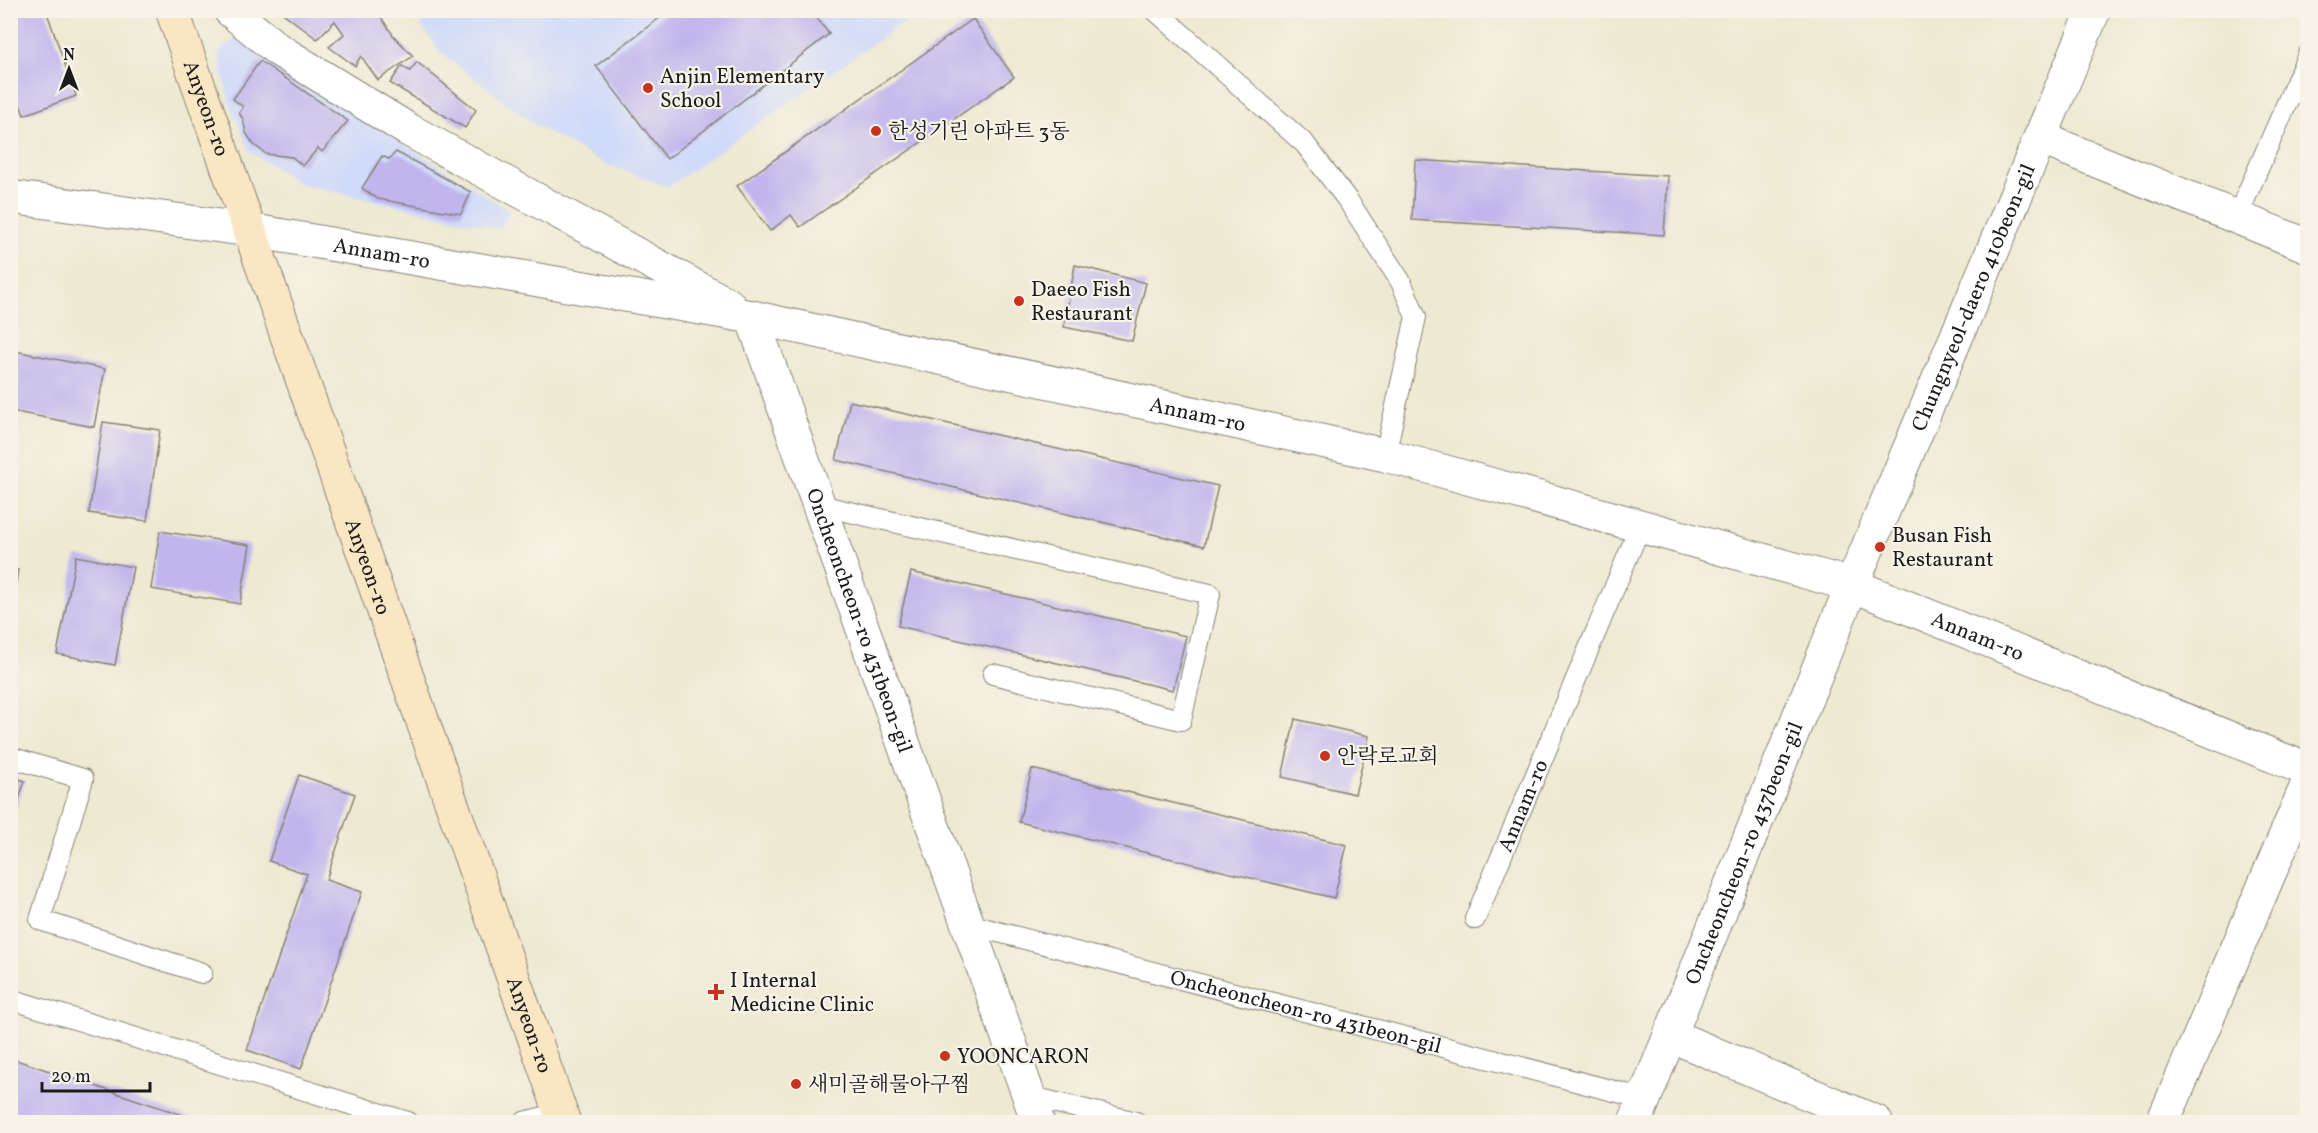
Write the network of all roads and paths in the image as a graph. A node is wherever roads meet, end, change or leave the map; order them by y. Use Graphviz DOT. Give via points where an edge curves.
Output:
graph roads {
  1 [pos="172,10"];
  2 [pos="230,10"];
  3 [pos="1155,10"];
  4 [pos="2094,10"];
  5 [pos="2307,55"];
  6 [pos="2040,138"];
  7 [pos="10,197"];
  8 [pos="2237,217"];
  9 [pos="249,230"];
  10 [pos="2307,246"];
  11 [pos="752,317"];
  12 [pos="1385,455"];
  13 [pos="819,506"];
  14 [pos="1640,527"];
  15 [pos="1852,585"];
  16 [pos="993,674"];
  17 [pos="10,757"];
  18 [pos="2307,770"];
  19 [pos="2307,783"];
  20 [pos="1475,919"];
  21 [pos="967,924"];
  22 [pos="202,973"];
  23 [pos="10,999"];
  24 [pos="1672,1036"];
  25 [pos="1033,1109"];
  26 [pos="1640,1111"];
  27 [pos="562,1118"];
  28 [pos="1866,1121"];
  29 [pos="408,1122"];
  30 [pos="524,1122"];
  31 [pos="1136,1122"];
  32 [pos="2163,1122"];
  1 -- 9 [label="main road, Anyeon-ro"];
  2 -- 11 [label="street, Annam-ro" via="277,49 407,129"];
  3 -- 12 [label="lane" via="1305,144 1401,282 1416,317"];
  4 -- 6 [label="street, Chungnyeol-daero 410beon-gil"];
  5 -- 8 [label="lane"];
  6 -- 8 [label="street"];
  6 -- 15 [label="street, Chungnyeol-daero 410beon-gil"];
  7 -- 9 [label="street, Annam-ro"];
  8 -- 10 [label="street"];
  9 -- 11 [label="street, Annam-ro"];
  9 -- 27 [label="main road, Anyeon-ro"];
  11 -- 12 [label="street, Annam-ro"];
  11 -- 13 [label="street, Oncheoncheon-ro 431beon-gil"];
  12 -- 14 [label="street, Annam-ro"];
  13 -- 16 [label="lane" via="1210,594 1181,720"];
  13 -- 21 [label="street, Oncheoncheon-ro 431beon-gil"];
  14 -- 15 [label="street, Annam-ro"];
  14 -- 20 [label="lane, Annam-ro"];
  15 -- 18 [label="street, Annam-ro"];
  15 -- 24 [label="street, Oncheoncheon-ro 437beon-gil"];
  17 -- 22 [label="lane" via="83,779 40,920"];
  19 -- 32 [label="street"];
  21 -- 25 [label="street, Oncheoncheon-ro 431beon-gil"];
  21 -- 26 [label="lane, Oncheoncheon-ro 431beon-gil"];
  23 -- 29 [label="lane"];
  24 -- 26 [label="street, Oncheoncheon-ro 437beon-gil"];
  24 -- 28 [label="street"];
  25 -- 31 [label="lane, Oncheoncheon-ro 431beon-gil"];
  27 -- 30 [label="lane"];
}
